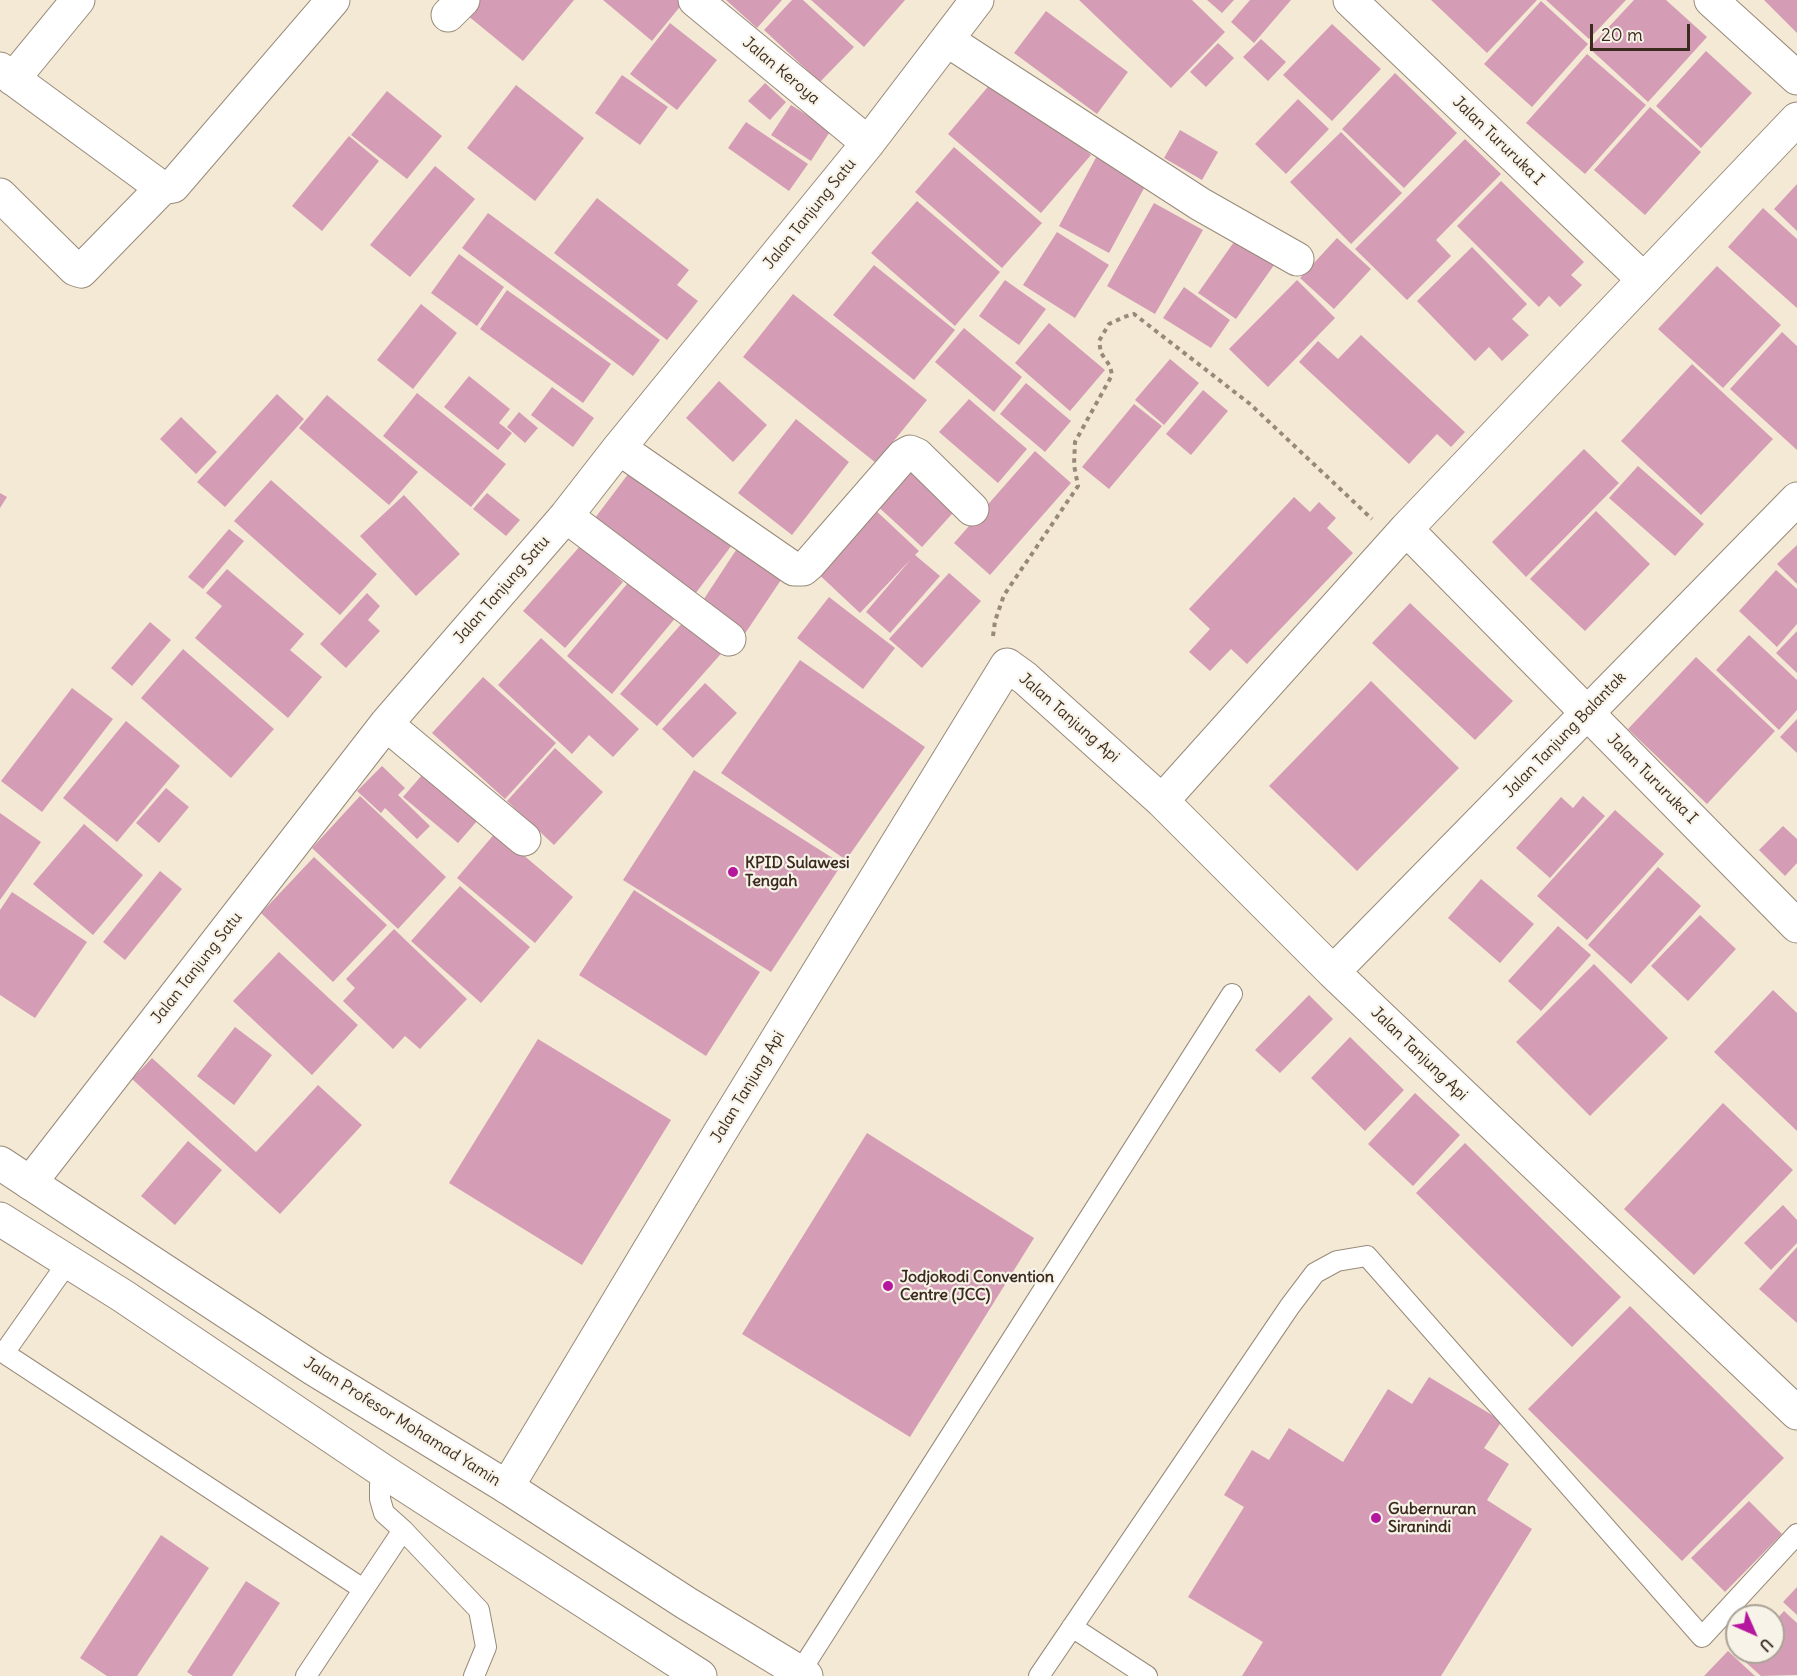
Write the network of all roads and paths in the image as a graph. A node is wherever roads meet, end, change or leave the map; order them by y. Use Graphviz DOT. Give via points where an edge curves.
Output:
graph roads {
  1 [pos="78,0"];
  2 [pos="333,0"];
  3 [pos="695,0"];
  4 [pos="977,0"];
  5 [pos="1711,0"];
  6 [pos="1353,1"];
  7 [pos="947,40"];
  8 [pos="6,74"];
  9 [pos="1797,78"];
  10 [pos="1797,119"];
  11 [pos="868,143"];
  12 [pos="162,188"];
  13 [pos="0,195"];
  14 [pos="1298,259"];
  15 [pos="1643,279"];
  16 [pos="619,448"];
  17 [pos="1797,499"];
  18 [pos="972,509"];
  19 [pos="566,516"];
  20 [pos="1401,535"];
  21 [pos="729,639"];
  22 [pos="1006,665"];
  23 [pos="1587,713"];
  24 [pos="386,724"];
  25 [pos="1162,801"];
  26 [pos="525,839"];
  27 [pos="1797,926"];
  28 [pos="1333,972"];
  29 [pos="1232,994"];
  30 [pos="0,1163"];
  31 [pos="30,1183"];
  32 [pos="0,1219"];
  33 [pos="68,1262"];
  34 [pos="1797,1413"];
  35 [pos="383,1471"];
  36 [pos="507,1487"];
  37 [pos="403,1530"];
  38 [pos="1797,1534"];
  39 [pos="363,1589"];
  40 [pos="1072,1627"];
  41 [pos="803,1674"];
  42 [pos="306,1676"];
  43 [pos="474,1676"];
  44 [pos="700,1676"];
  45 [pos="1039,1676"];
  46 [pos="1147,1676"];
  1 -- 8 [label="street"];
  2 -- 12 [label="street" via="173,186"];
  3 -- 11 [label="street, Jalan Keroya"];
  4 -- 7 [label="street, Jalan Tanjung Satu"];
  5 -- 9 [label="street"];
  6 -- 15 [label="street, Jalan Tururuka I"];
  7 -- 11 [label="street, Jalan Tanjung Satu"];
  7 -- 14 [label="street" via="1200,204"];
  8 -- 12 [label="street"];
  10 -- 15 [label="street"];
  11 -- 16 [label="street, Jalan Tanjung Satu"];
  12 -- 13 [label="street" via="81,271"];
  15 -- 20 [label="street"];
  16 -- 18 [label="street" via="794,569 809,564 910,452"];
  16 -- 19 [label="street, Jalan Tanjung Satu"];
  17 -- 23 [label="street, Jalan Tanjung Balantak"];
  19 -- 21 [label="street"];
  19 -- 24 [label="street, Jalan Tanjung Satu"];
  20 -- 22 [label="path" via="1250,404 1134,314 1124,317 1105,328 1098,341 1112,375 1075,442 1078,486 1001,603 992,644"];
  20 -- 23 [label="street, Jalan Tururuka I"];
  20 -- 25 [label="street"];
  22 -- 25 [label="street, Jalan Tanjung Api"];
  22 -- 36 [label="street, Jalan Tanjung Api"];
  23 -- 27 [label="street, Jalan Tururuka I"];
  23 -- 28 [label="street, Jalan Tanjung Balantak"];
  24 -- 26 [label="street"];
  24 -- 31 [label="street, Jalan Tanjung Satu"];
  25 -- 28 [label="street, Jalan Tanjung Api"];
  28 -- 34 [label="street, Jalan Tanjung Api"];
  29 -- 41 [label="lane"];
  30 -- 31 [label="street, Jalan Profesor Mohamad Yamin"];
  31 -- 36 [label="street, Jalan Profesor Mohamad Yamin" via="314,1369"];
  32 -- 33 [label="street"];
  33 -- 35 [label="street"];
  33 -- 39 [label="lane" via="4,1353"];
  35 -- 37 [label="lane" via="380,1499 384,1513"];
  35 -- 44 [label="street"];
  36 -- 41 [label="street, Jalan Profesor Mohamad Yamin"];
  37 -- 39 [label="lane"];
  37 -- 43 [label="lane" via="479,1610 486,1647"];
  38 -- 40 [label="lane" via="1702,1637 1367,1256 1337,1261 1315,1273"];
  39 -- 42 [label="lane"];
  40 -- 45 [label="lane"];
  40 -- 46 [label="lane"];
}
